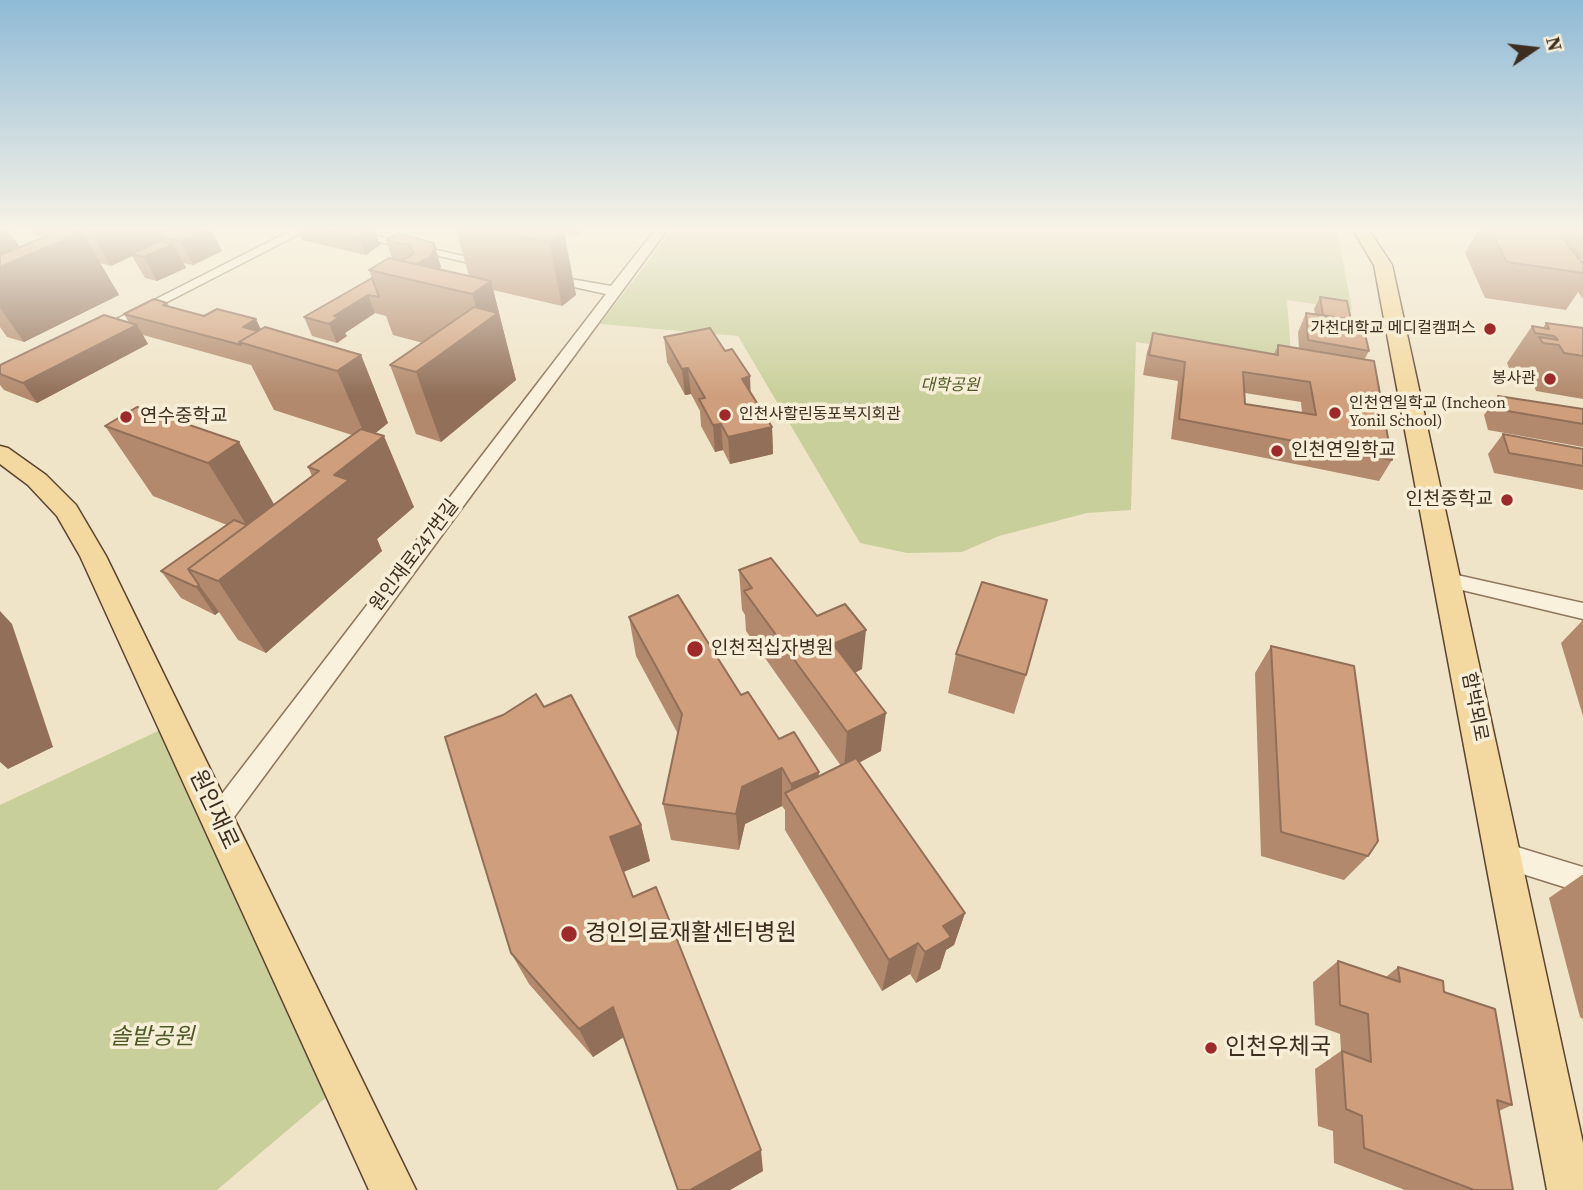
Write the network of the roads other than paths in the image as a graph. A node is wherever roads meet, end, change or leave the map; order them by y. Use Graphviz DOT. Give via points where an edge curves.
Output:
graph roads {
  1 [pos="190,286"];
  2 [pos="587,286"];
  3 [pos="617,286"];
  4 [pos="1387,286"];
  5 [pos="613,291"];
  6 [pos="84,339"];
  7 [pos="0,453"];
  8 [pos="1448,580"];
  9 [pos="1583,611"];
  10 [pos="217,820"];
  11 [pos="1504,856"];
  12 [pos="1583,880"];
  13 [pos="393,1190"];
  14 [pos="1570,1190"];
  1 -- 6 [label="street"];
  2 -- 5 [label="street"];
  3 -- 5 [label="street, 원인재로247번길"];
  4 -- 8 [label="main road, 함박뫼로"];
  5 -- 10 [label="street, 원인재로247번길"];
  7 -- 10 [label="main road, 원인재로" via="67,510"];
  8 -- 9 [label="street"];
  8 -- 11 [label="main road, 함박뫼로"];
  10 -- 13 [label="main road, 원인재로"];
  11 -- 12 [label="street"];
  11 -- 14 [label="main road, 함박뫼로"];
}
